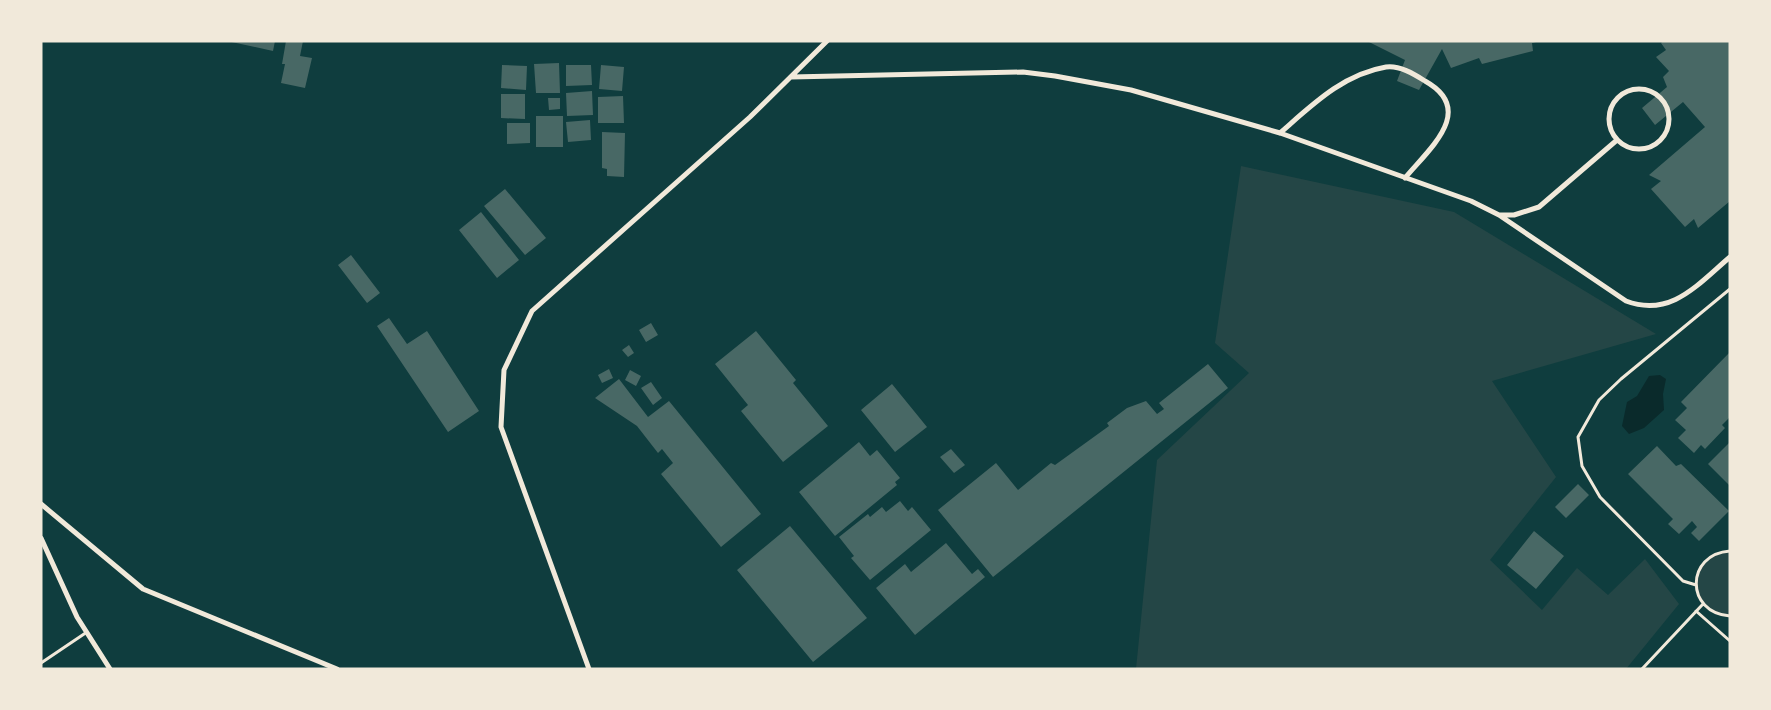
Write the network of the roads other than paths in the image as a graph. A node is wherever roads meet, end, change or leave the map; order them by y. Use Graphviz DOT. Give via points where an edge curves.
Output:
graph roads {
  1 [pos="827,41"];
  2 [pos="791,77"];
  3 [pos="1280,133"];
  4 [pos="1617,140"];
  5 [pos="1405,178"];
  6 [pos="1499,215"];
  7 [pos="1730,257"];
  8 [pos="1730,290"];
  9 [pos="41,504"];
  10 [pos="41,538"];
  11 [pos="1730,551"];
  12 [pos="1696,584"];
  13 [pos="1703,604"];
  14 [pos="1696,611"];
  15 [pos="1730,616"];
  16 [pos="87,632"];
  17 [pos="1730,641"];
  18 [pos="41,664"];
  19 [pos="110,669"];
  20 [pos="338,669"];
  21 [pos="589,669"];
  22 [pos="1642,669"];
  1 -- 2 [label="street"];
  2 -- 3 [label="street" via="1023,72 1131,90"];
  2 -- 21 [label="street" via="646,212 532,311 504,370 501,427"];
  3 -- 5 [label="street"];
  3 -- 5 [label="street" via="1333,88 1364,74 1396,67 1443,94 1449,112 1448,123 1440,135"];
  4 -- 4 [label="street" via="1630,148 1645,149 1662,139 1669,120 1663,102 1647,90 1628,91 1620,96 1609,113 1611,132"];
  4 -- 6 [label="street" via="1539,207 1528,212"];
  5 -- 6 [label="street" via="1471,201"];
  6 -- 7 [label="street" via="1626,301 1640,306 1657,307 1680,298"];
  8 -- 12 [label="lane" via="1599,400 1578,437 1582,466 1600,497 1683,581"];
  9 -- 20 [label="street" via="143,589"];
  10 -- 16 [label="street"];
  11 -- 12 [label="lane" via="1718,552 1705,561 1697,574"];
  12 -- 13 [label="lane"];
  13 -- 14 [label="lane"];
  13 -- 15 [label="lane" via="1711,611"];
  14 -- 17 [label="lane"];
  14 -- 22 [label="lane"];
  16 -- 18 [label="lane"];
  16 -- 19 [label="street"];
}
